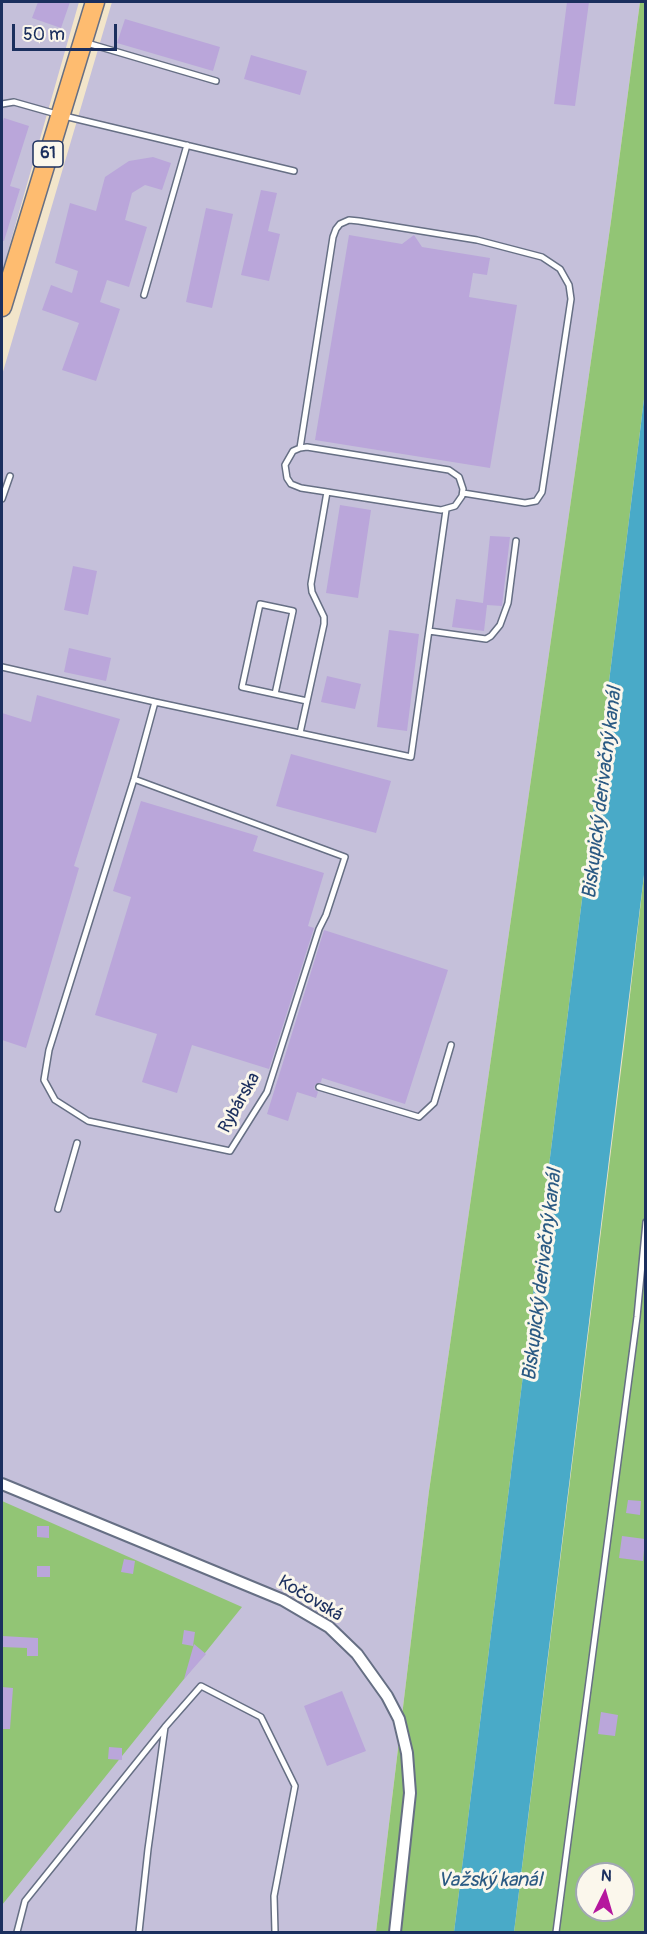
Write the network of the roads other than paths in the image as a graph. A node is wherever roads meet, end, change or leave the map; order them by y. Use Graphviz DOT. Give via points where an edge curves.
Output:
graph roads {
  1 [pos="95,2"];
  2 [pos="82,42"];
  3 [pos="216,81"];
  4 [pos="2,104"];
  5 [pos="60,115"];
  6 [pos="187,145"];
  7 [pos="294,171"];
  8 [pos="144,295"];
  9 [pos="2,307"];
  10 [pos="300,448"];
  11 [pos="10,476"];
  12 [pos="327,492"];
  13 [pos="463,493"];
  14 [pos="2,499"];
  15 [pos="446,510"];
  16 [pos="516,541"];
  17 [pos="429,631"];
  18 [pos="2,667"];
  19 [pos="275,694"];
  20 [pos="307,701"];
  21 [pos="155,702"];
  22 [pos="300,733"];
  23 [pos="134,779"];
  24 [pos="451,1045"];
  25 [pos="319,1087"];
  26 [pos="77,1143"];
  27 [pos="58,1209"];
  28 [pos="645,1222"];
  29 [pos="2,1484"];
  30 [pos="165,1727"];
  31 [pos="18,1932"];
  32 [pos="139,1932"];
  33 [pos="275,1932"];
  34 [pos="395,1932"];
  35 [pos="556,1932"];
  1 -- 2 [label="main road, 61"];
  2 -- 3 [label="lane"];
  2 -- 5 [label="main road, 61"];
  4 -- 5 [label="lane" via="14,102"];
  5 -- 6 [label="lane"];
  5 -- 9 [label="main road, 61"];
  6 -- 7 [label="lane"];
  6 -- 8 [label="lane"];
  10 -- 12 [label="lane" via="287,459 287,478 296,486"];
  10 -- 13 [label="lane" via="449,470 459,477"];
  10 -- 13 [label="lane" via="333,237 340,224 359,220 477,240 542,257 560,269 571,299 542,492 536,501 525,503"];
  11 -- 14 [label="lane"];
  12 -- 15 [label="lane"];
  12 -- 20 [label="lane" via="311,584 324,624"];
  13 -- 15 [label="lane" via="459,502"];
  15 -- 17 [label="lane"];
  16 -- 17 [label="lane" via="508,603 491,636 486,639"];
  17 -- 22 [label="lane" via="411,757"];
  18 -- 21 [label="lane"];
  19 -- 19 [label="lane" via="242,687 260,604 293,611"];
  19 -- 20 [label="lane"];
  20 -- 22 [label="lane"];
  21 -- 22 [label="lane"];
  21 -- 23 [label="lane, Rybárska"];
  23 -- 23 [label="lane, Rybárska" via="345,857 319,929 276,1075 230,1151 88,1121 56,1100 44,1080 49,1050"];
  24 -- 25 [label="lane" via="434,1103 419,1117"];
  26 -- 27 [label="lane"];
  28 -- 35 [label="lane" via="637,1317"];
  29 -- 34 [label="street, Kočovská" via="283,1600 328,1627 357,1654 399,1719 407,1753 410,1793"];
  30 -- 31 [label="lane" via="25,1902"];
  30 -- 32 [label="lane"];
  30 -- 33 [label="lane" via="201,1686 261,1717 294,1786 274,1896"];
}
